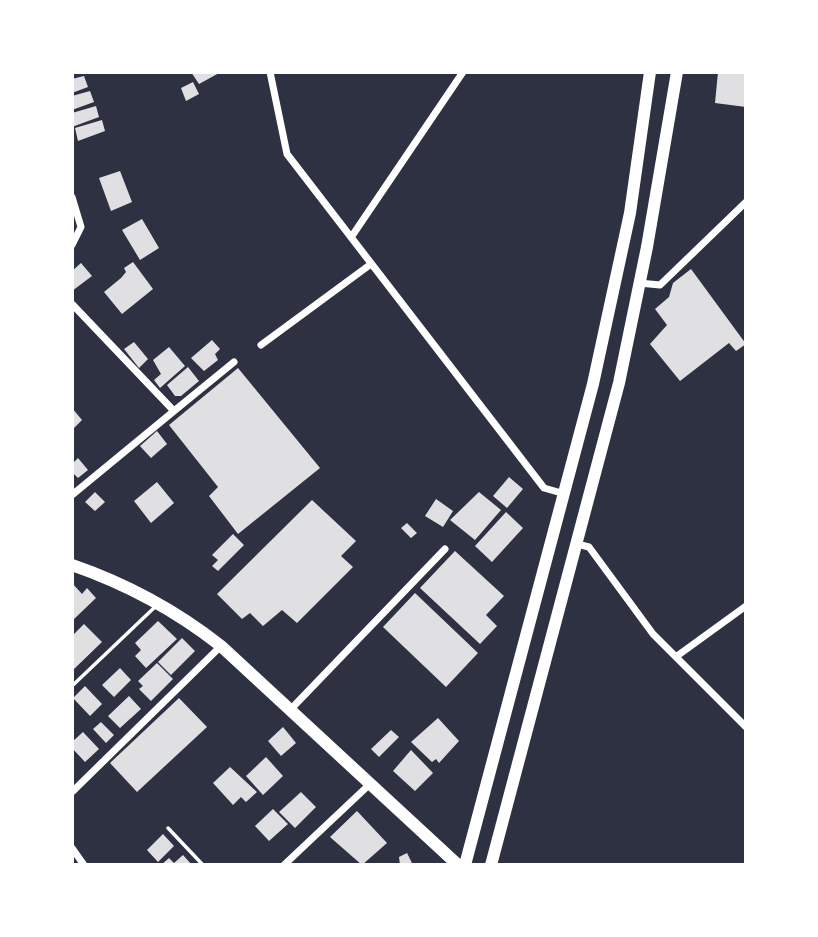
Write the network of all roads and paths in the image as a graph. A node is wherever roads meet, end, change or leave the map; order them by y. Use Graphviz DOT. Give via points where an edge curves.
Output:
graph roads {
  1 [pos="270,72"];
  2 [pos="463,72"];
  3 [pos="650,72"];
  4 [pos="677,72"];
  5 [pos="72,197"];
  6 [pos="746,202"];
  7 [pos="352,236"];
  8 [pos="72,246"];
  9 [pos="372,264"];
  10 [pos="639,283"];
  11 [pos="72,304"];
  12 [pos="261,345"];
  13 [pos="234,362"];
  14 [pos="174,411"];
  15 [pos="565,494"];
  16 [pos="72,495"];
  17 [pos="577,544"];
  18 [pos="445,549"];
  19 [pos="72,565"];
  20 [pos="159,603"];
  21 [pos="746,606"];
  22 [pos="221,646"];
  23 [pos="677,656"];
  24 [pos="72,686"];
  25 [pos="291,709"];
  26 [pos="746,727"];
  27 [pos="371,783"];
  28 [pos="72,792"];
  29 [pos="168,828"];
  30 [pos="72,848"];
  31 [pos="84,865"];
  32 [pos="203,865"];
  33 [pos="284,865"];
  34 [pos="458,865"];
  35 [pos="465,865"];
  36 [pos="491,865"];
  1 -- 7 [label="street" via="287,154"];
  2 -- 7 [label="street"];
  3 -- 15 [label="main road" via="630,213"];
  4 -- 10 [label="main road"];
  5 -- 8 [label="street" via="81,227"];
  6 -- 10 [label="street" via="660,285"];
  7 -- 9 [label="street"];
  9 -- 12 [label="street"];
  9 -- 15 [label="street" via="544,488"];
  10 -- 17 [label="main road" via="619,383"];
  11 -- 14 [label="street"];
  13 -- 14 [label="street"];
  14 -- 16 [label="street"];
  15 -- 35 [label="main road"];
  17 -- 23 [label="street" via="589,547 634,611"];
  17 -- 36 [label="main road"];
  18 -- 25 [label="street"];
  19 -- 20 [label="main road"];
  20 -- 22 [label="main road"];
  20 -- 24 [label="lane"];
  21 -- 23 [label="street"];
  22 -- 25 [label="main road"];
  22 -- 28 [label="street"];
  23 -- 26 [label="street"];
  25 -- 27 [label="main road"];
  27 -- 33 [label="street"];
  27 -- 34 [label="main road"];
  29 -- 32 [label="lane"];
  30 -- 31 [label="street"];
}
